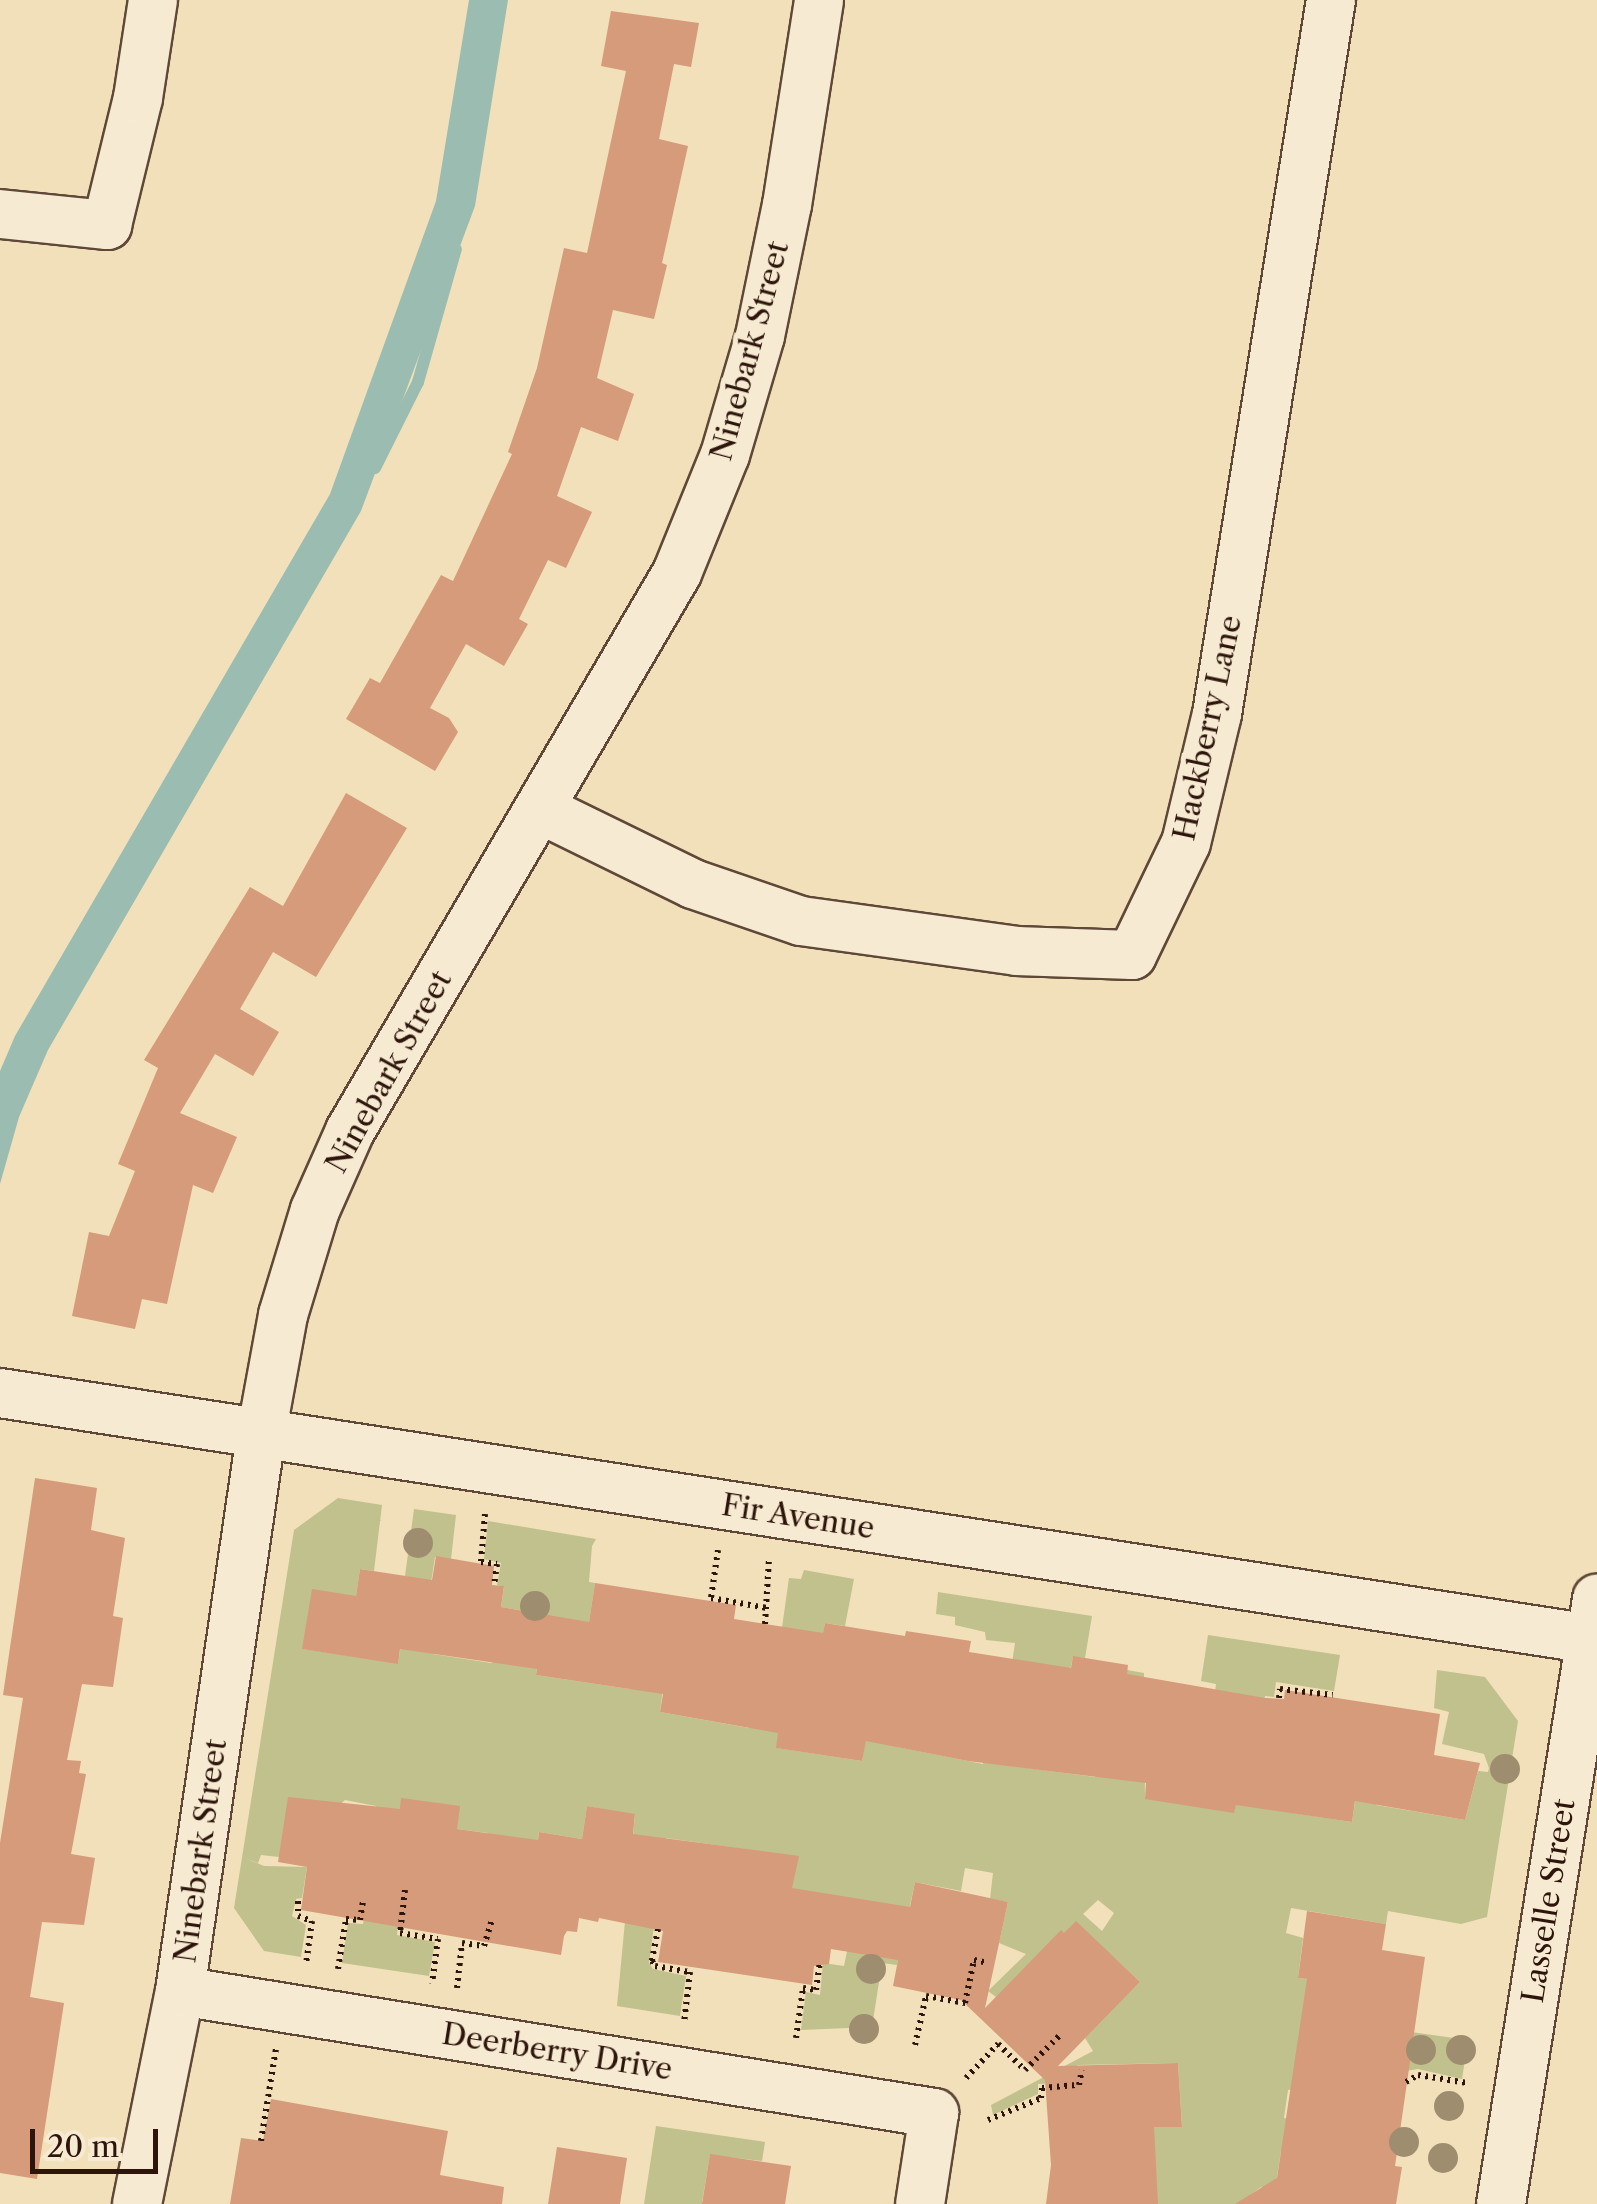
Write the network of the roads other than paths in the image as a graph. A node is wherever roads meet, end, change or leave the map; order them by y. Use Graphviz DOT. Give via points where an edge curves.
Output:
graph roads {
  1 [pos="153,0"];
  2 [pos="819,0"];
  3 [pos="1331,0"];
  4 [pos="0,214"];
  5 [pos="542,810"];
  6 [pos="0,1393"];
  7 [pos="261,1434"];
  8 [pos="1595,1626"];
  9 [pos="180,1991"];
  10 [pos="137,2204"];
  11 [pos="920,2204"];
  12 [pos="1501,2204"];
  1 -- 4 [label="street" via="108,225"];
  2 -- 5 [label="street, Ninebark Street" via="764,317 726,455 677,573"];
  3 -- 5 [label="street, Hackberry Lane" via="1217,714 1186,843 1132,956 1016,952 800,921 693,884"];
  5 -- 7 [label="street, Ninebark Street" via="350,1132 315,1210 283,1315"];
  6 -- 7 [label="street, Fir Avenue"];
  7 -- 8 [label="street, Fir Avenue"];
  7 -- 9 [label="street, Ninebark Street"];
  8 -- 12 [label="street, Lasselle Street"];
  9 -- 10 [label="street, Ninebark Street"];
  9 -- 11 [label="street, Deerberry Drive" via="934,2113"];
}
